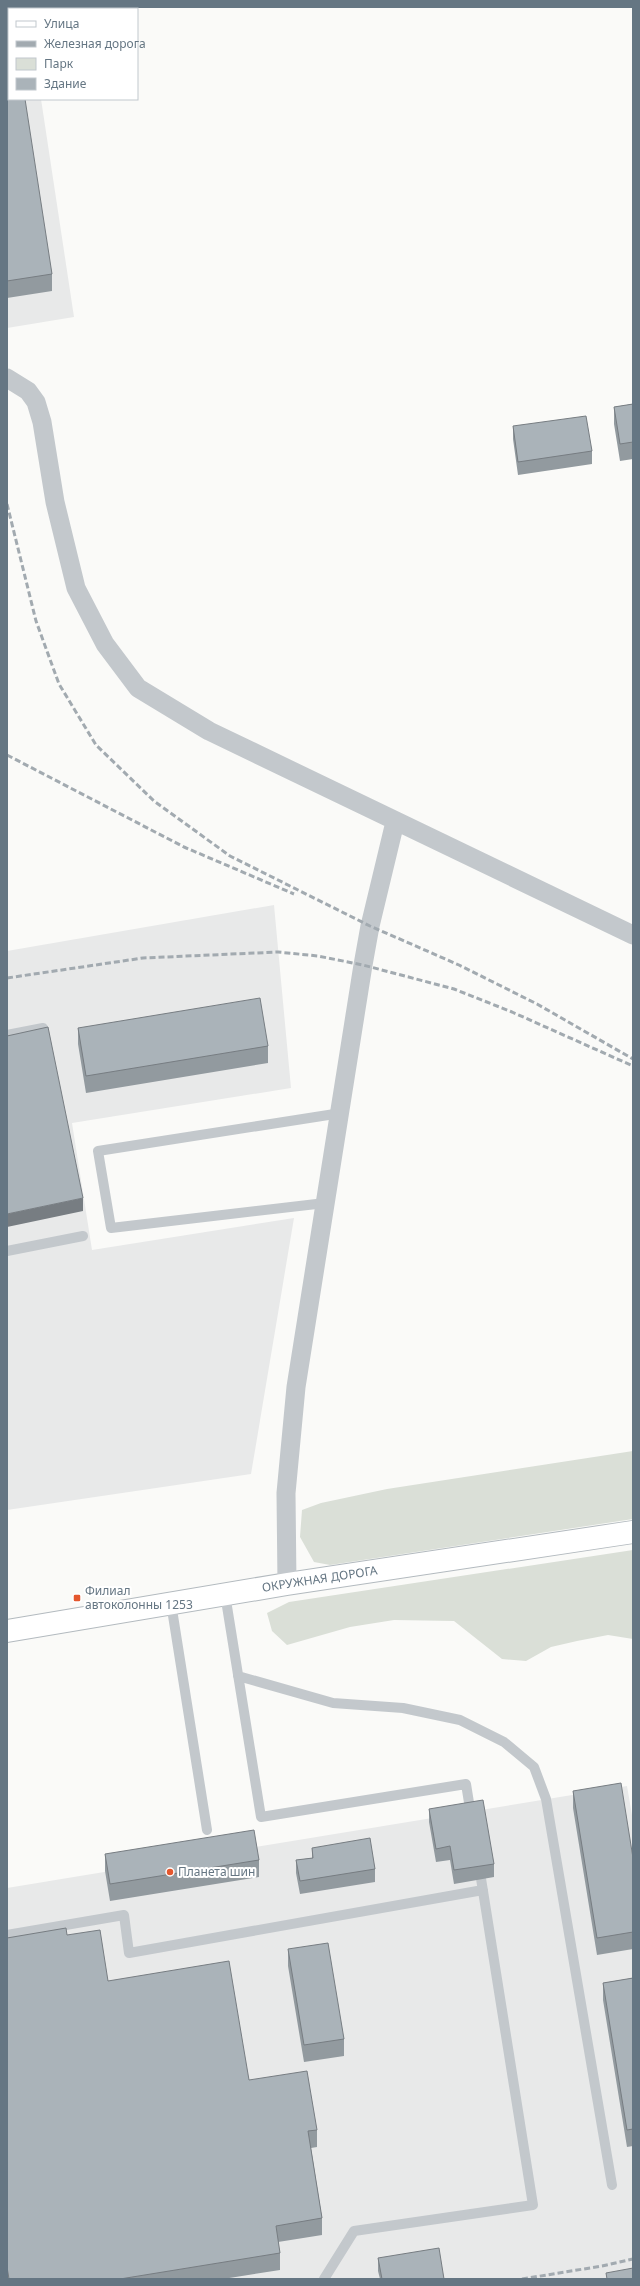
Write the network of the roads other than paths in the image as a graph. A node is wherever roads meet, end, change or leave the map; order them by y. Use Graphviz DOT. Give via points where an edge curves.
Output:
graph roads {
  1 [pos="7,378"];
  2 [pos="395,822"];
  3 [pos="633,935"];
  4 [pos="43,1028"];
  5 [pos="7,1035"];
  6 [pos="341,1113"];
  7 [pos="325,1203"];
  8 [pos="83,1236"];
  9 [pos="7,1251"];
  10 [pos="633,1532"];
  11 [pos="287,1584"];
  12 [pos="225,1594"];
  13 [pos="171,1603"];
  14 [pos="7,1631"];
  15 [pos="238,1676"];
  16 [pos="472,1822"];
  17 [pos="207,1830"];
  18 [pos="477,1852"];
  19 [pos="483,1890"];
  20 [pos="7,1935"];
  21 [pos="612,2185"];
  22 [pos="324,2279"];
  1 -- 2 [label="street" via="28,391 36,402 42,422 55,502 76,588 105,644 138,688 209,731"];
  2 -- 3 [label="street"];
  2 -- 6 [label="street" via="370,926"];
  4 -- 5 [label="lane"];
  6 -- 7 [label="street"];
  6 -- 7 [label="lane" via="98,1151 111,1228"];
  7 -- 11 [label="street" via="296,1387 286,1493"];
  8 -- 9 [label="lane"];
  10 -- 11 [label="main road, ОКРУЖНАЯ ДОРОГА"];
  11 -- 12 [label="main road, ОКРУЖНАЯ ДОРОГА"];
  12 -- 13 [label="main road, ОКРУЖНАЯ ДОРОГА"];
  12 -- 15 [label="lane"];
  13 -- 14 [label="main road, ОКРУЖНАЯ ДОРОГА"];
  13 -- 17 [label="lane"];
  15 -- 16 [label="lane" via="261,1817 466,1784"];
  15 -- 21 [label="lane" via="333,1703 403,1708 460,1720 504,1742 534,1767 546,1799"];
  18 -- 19 [label="lane"];
  19 -- 20 [label="lane" via="129,1953 124,1915"];
  19 -- 22 [label="lane" via="533,2205 354,2231"];
}
